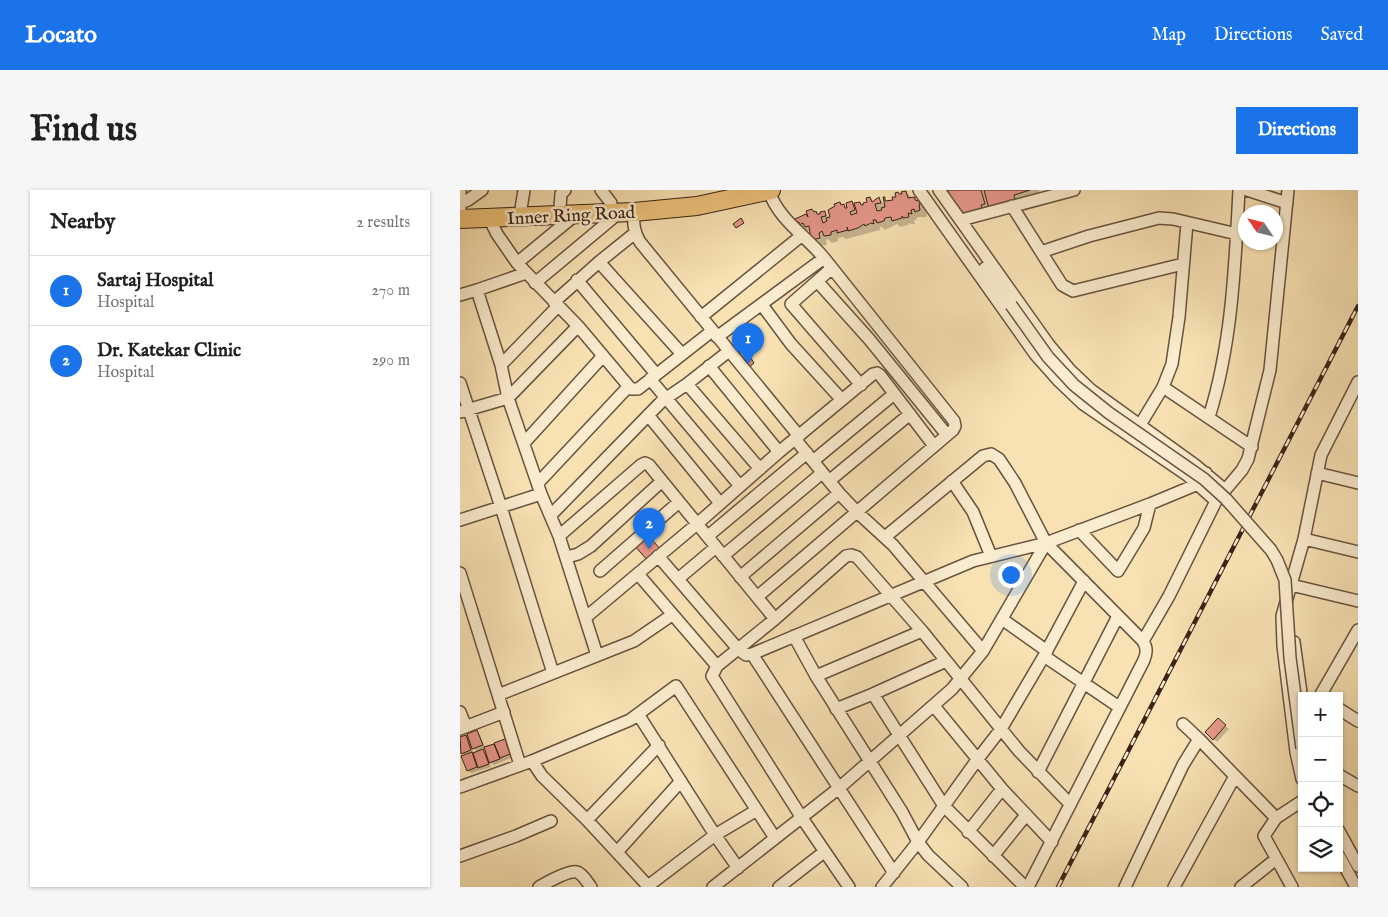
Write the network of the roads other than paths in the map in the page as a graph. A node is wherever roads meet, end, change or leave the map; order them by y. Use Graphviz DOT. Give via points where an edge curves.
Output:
graph roads {
  1 [pos="460,190"];
  2 [pos="482,190"];
  3 [pos="524,190"];
  4 [pos="723,190"];
  5 [pos="770,190"];
  6 [pos="919,190"];
  7 [pos="930,190"];
  8 [pos="939,190"];
  9 [pos="1074,190"];
  10 [pos="1239,190"];
  11 [pos="1246,190"];
  12 [pos="1288,190"];
  13 [pos="612,200"];
  14 [pos="460,203"];
  15 [pos="1287,203"];
  16 [pos="566,204"];
  17 [pos="1012,206"];
  18 [pos="521,209"];
  19 [pos="460,211"];
  20 [pos="489,218"];
  21 [pos="460,219"];
  22 [pos="961,220"];
  23 [pos="1187,223"];
  24 [pos="635,233"];
  25 [pos="1237,234"];
  26 [pos="801,236"];
  27 [pos="1040,252"];
  28 [pos="824,258"];
  29 [pos="599,262"];
  30 [pos="517,263"];
  31 [pos="1183,264"];
  32 [pos="832,268"];
  33 [pos="526,272"];
  34 [pos="577,280"];
  35 [pos="818,281"];
  36 [pos="535,283"];
  37 [pos="477,290"];
  38 [pos="460,295"];
  39 [pos="556,304"];
  40 [pos="762,305"];
  41 [pos="700,317"];
  42 [pos="578,326"];
  43 [pos="714,334"];
  44 [pos="729,351"];
  45 [pos="681,354"];
  46 [pos="603,356"];
  47 [pos="502,366"];
  48 [pos="710,366"];
  49 [pos="653,376"];
  50 [pos="1358,382"];
  51 [pos="460,383"];
  52 [pos="687,384"];
  53 [pos="861,385"];
  54 [pos="628,387"];
  55 [pos="1162,387"];
  56 [pos="894,394"];
  57 [pos="508,398"];
  58 [pos="666,398"];
  59 [pos="842,400"];
  60 [pos="464,411"];
  61 [pos="910,414"];
  62 [pos="648,415"];
  63 [pos="1209,417"];
  64 [pos="1140,425"];
  65 [pos="946,435"];
  66 [pos="797,438"];
  67 [pos="1132,438"];
  68 [pos="524,443"];
  69 [pos="934,446"];
  70 [pos="1252,447"];
  71 [pos="779,452"];
  72 [pos="810,457"];
  73 [pos="760,469"];
  74 [pos="1206,473"];
  75 [pos="1317,473"];
  76 [pos="825,477"];
  77 [pos="662,481"];
  78 [pos="952,482"];
  79 [pos="1358,483"];
  80 [pos="1198,484"];
  81 [pos="740,486"];
  82 [pos="539,488"];
  83 [pos="1225,490"];
  84 [pos="838,493"];
  85 [pos="1216,500"];
  86 [pos="679,502"];
  87 [pos="720,502"];
  88 [pos="1150,504"];
  89 [pos="501,507"];
  90 [pos="857,512"];
  91 [pos="550,515"];
  92 [pos="460,520"];
  93 [pos="697,524"];
  94 [pos="1079,530"];
  95 [pos="559,536"];
  96 [pos="708,536"];
  97 [pos="885,537"];
  98 [pos="1304,539"];
  99 [pos="1046,543"];
  100 [pos="719,551"];
  101 [pos="1358,552"];
  102 [pos="658,556"];
  103 [pos="991,556"];
  104 [pos="567,557"];
  105 [pos="600,571"];
  106 [pos="460,573"];
  107 [pos="638,574"];
  108 [pos="740,577"];
  109 [pos="678,579"];
  110 [pos="1084,581"];
  111 [pos="925,582"];
  112 [pos="1292,585"];
  113 [pos="892,596"];
  114 [pos="757,597"];
  115 [pos="1358,601"];
  116 [pos="672,615"];
  117 [pos="1118,616"];
  118 [pos="585,618"];
  119 [pos="775,619"];
  120 [pos="1002,619"];
  121 [pos="1358,630"];
  122 [pos="922,632"];
  123 [pos="794,636"];
  124 [pos="1143,641"];
  125 [pos="738,649"];
  126 [pos="1348,650"];
  127 [pos="983,651"];
  128 [pos="752,654"];
  129 [pos="1045,654"];
  130 [pos="597,655"];
  131 [pos="1358,656"];
  132 [pos="946,661"];
  133 [pos="717,666"];
  134 [pos="554,673"];
  135 [pos="816,676"];
  136 [pos="961,679"];
  137 [pos="1083,683"];
  138 [pos="1301,692"];
  139 [pos="1322,692"];
  140 [pos="873,694"];
  141 [pos="498,695"];
  142 [pos="934,706"];
  143 [pos="1120,707"];
  144 [pos="836,708"];
  145 [pos="1296,711"];
  146 [pos="460,712"];
  147 [pos="504,712"];
  148 [pos="1343,712"];
  149 [pos="638,714"];
  150 [pos="1358,722"];
  151 [pos="1183,724"];
  152 [pos="463,728"];
  153 [pos="1001,729"];
  154 [pos="900,736"];
  155 [pos="1298,737"];
  156 [pos="1301,737"];
  157 [pos="1199,738"];
  158 [pos="658,746"];
  159 [pos="977,760"];
  160 [pos="532,761"];
  161 [pos="870,762"];
  162 [pos="520,765"];
  163 [pos="1038,772"];
  164 [pos="1235,776"];
  165 [pos="1343,777"];
  166 [pos="681,781"];
  167 [pos="1358,786"];
  168 [pos="460,787"];
  169 [pos="839,788"];
  170 [pos="1002,789"];
  171 [pos="1070,804"];
  172 [pos="1298,804"];
  173 [pos="944,806"];
  174 [pos="757,810"];
  175 [pos="1026,815"];
  176 [pos="802,818"];
  177 [pos="1276,818"];
  178 [pos="551,820"];
  179 [pos="586,820"];
  180 [pos="968,832"];
  181 [pos="714,835"];
  182 [pos="775,838"];
  183 [pos="1343,838"];
  184 [pos="918,842"];
  185 [pos="1052,842"];
  186 [pos="1343,850"];
  187 [pos="617,852"];
  188 [pos="824,852"];
  189 [pos="460,856"];
  190 [pos="993,856"];
  191 [pos="1276,859"];
  192 [pos="1343,863"];
  193 [pos="1358,866"];
  194 [pos="738,868"];
  195 [pos="894,873"];
  196 [pos="1358,878"];
  197 [pos="649,886"];
  198 [pos="886,886"];
  199 [pos="539,887"];
  200 [pos="591,887"];
  201 [pos="713,887"];
  202 [pos="779,887"];
  203 [pos="849,887"];
  204 [pos="962,887"];
  205 [pos="1026,887"];
  206 [pos="1125,887"];
  207 [pos="1174,887"];
  208 [pos="1241,887"];
  209 [pos="1292,887"];
  210 [pos="1356,887"];
  1 -- 14 [label="street"];
  2 -- 14 [label="street"];
  3 -- 18 [label="street"];
  4 -- 13 [label="highway, Inner Ring Road" via="684,198"];
  5 -- 13 [label="highway, Inner Ring Road" via="697,206"];
  5 -- 26 [label="street" via="776,206"];
  6 -- 67 [label="street" via="1047,368 1083,404"];
  7 -- 156 [label="street, bridge" via="1048,358 1074,385 1109,413 1204,479 1272,550 1284,580"];
  8 -- 22 [label="street"];
  9 -- 17 [label="street"];
  10 -- 25 [label="street"];
  11 -- 15 [label="street"];
  12 -- 15 [label="street"];
  13 -- 16 [label="highway, Inner Ring Road"];
  13 -- 24 [label="street" via="633,224"];
  13 -- 36 [label="street"];
  14 -- 19 [label="street"];
  15 -- 70 [label="street" via="1274,346"];
  16 -- 18 [label="highway, Inner Ring Road"];
  16 -- 20 [label="highway, Inner Ring Road"];
  16 -- 30 [label="street"];
  17 -- 22 [label="street"];
  17 -- 27 [label="street"];
  18 -- 19 [label="highway, Inner Ring Road"];
  19 -- 21 [label="street"];
  20 -- 21 [label="highway, Inner Ring Road"];
  20 -- 30 [label="street"];
  22 -- 64 [label="street" via="1059,358 1091,390"];
  23 -- 25 [label="street"];
  23 -- 27 [label="street" via="1166,218 1152,219"];
  23 -- 31 [label="street"];
  24 -- 29 [label="street"];
  24 -- 41 [label="street"];
  25 -- 63 [label="street" via="1230,318 1217,393"];
  26 -- 28 [label="street"];
  26 -- 41 [label="street"];
  27 -- 31 [label="street" via="1062,285 1073,291"];
  28 -- 32 [label="street"];
  28 -- 40 [label="street"];
  29 -- 34 [label="street"];
  29 -- 45 [label="street"];
  30 -- 33 [label="street"];
  31 -- 55 [label="street" via="1172,364"];
  32 -- 35 [label="street"];
  32 -- 65 [label="street" via="954,421 953,430"];
  33 -- 36 [label="street"];
  33 -- 37 [label="street"];
  34 -- 39 [label="street"];
  34 -- 49 [label="street"];
  35 -- 53 [label="street" via="791,304"];
  35 -- 65 [label="street"];
  36 -- 39 [label="street"];
  37 -- 38 [label="street"];
  37 -- 47 [label="street"];
  39 -- 42 [label="street"];
  39 -- 47 [label="street"];
  40 -- 43 [label="street"];
  40 -- 59 [label="street" via="791,344"];
  41 -- 43 [label="street"];
  42 -- 46 [label="street"];
  42 -- 57 [label="street"];
  43 -- 44 [label="street"];
  43 -- 45 [label="street"];
  44 -- 48 [label="street"];
  44 -- 66 [label="street"];
  45 -- 49 [label="street"];
  46 -- 54 [label="street"];
  46 -- 68 [label="street"];
  47 -- 57 [label="street"];
  48 -- 52 [label="street"];
  48 -- 71 [label="street"];
  49 -- 54 [label="street" via="638,388"];
  49 -- 58 [label="street"];
  50 -- 75 [label="street" via="1328,439"];
  51 -- 60 [label="street"];
  52 -- 58 [label="street"];
  52 -- 73 [label="street"];
  53 -- 56 [label="street" via="877,373"];
  53 -- 59 [label="street"];
  54 -- 82 [label="street"];
  55 -- 63 [label="street"];
  55 -- 64 [label="street"];
  56 -- 61 [label="street"];
  56 -- 72 [label="street"];
  57 -- 60 [label="street"];
  57 -- 68 [label="street"];
  58 -- 62 [label="street"];
  58 -- 81 [label="street"];
  59 -- 66 [label="street"];
  60 -- 89 [label="street"];
  61 -- 69 [label="street"];
  61 -- 76 [label="street"];
  62 -- 87 [label="street"];
  62 -- 91 [label="street"];
  63 -- 70 [label="street"];
  64 -- 67 [label="street"];
  64 -- 74 [label="street"];
  65 -- 69 [label="street"];
  66 -- 71 [label="street"];
  66 -- 72 [label="street"];
  67 -- 80 [label="street"];
  68 -- 82 [label="street"];
  69 -- 90 [label="street"];
  70 -- 83 [label="street" via="1242,470"];
  71 -- 73 [label="street"];
  72 -- 76 [label="street"];
  72 -- 96 [label="street"];
  73 -- 81 [label="street"];
  74 -- 80 [label="street"];
  74 -- 83 [label="street"];
  75 -- 79 [label="street"];
  75 -- 98 [label="street"];
  76 -- 84 [label="street"];
  76 -- 100 [label="street"];
  77 -- 86 [label="street"];
  77 -- 95 [label="street" via="649,465 641,465"];
  77 -- 104 [label="street" via="591,546"];
  78 -- 97 [label="street"];
  78 -- 99 [label="street" via="983,456 991,454 999,458 1016,483"];
  78 -- 103 [label="street" via="973,512"];
  80 -- 85 [label="street"];
  80 -- 88 [label="street"];
  81 -- 87 [label="street"];
  82 -- 89 [label="street"];
  82 -- 91 [label="street"];
  83 -- 85 [label="street"];
  84 -- 90 [label="street"];
  84 -- 108 [label="street"];
  85 -- 124 [label="street"];
  86 -- 93 [label="street"];
  86 -- 105 [label="street"];
  87 -- 93 [label="street"];
  88 -- 94 [label="street"];
  88 -- 94 [label="street" via="1144,528 1118,571"];
  89 -- 92 [label="street"];
  89 -- 134 [label="street"];
  90 -- 97 [label="street"];
  90 -- 114 [label="street"];
  91 -- 95 [label="street"];
  93 -- 96 [label="street"];
  93 -- 102 [label="street"];
  94 -- 99 [label="street"];
  95 -- 104 [label="street"];
  96 -- 100 [label="street"];
  97 -- 111 [label="street"];
  98 -- 101 [label="street"];
  98 -- 112 [label="street"];
  99 -- 103 [label="street"];
  99 -- 110 [label="street"];
  99 -- 120 [label="street"];
  100 -- 108 [label="street"];
  100 -- 109 [label="street"];
  102 -- 107 [label="street"];
  102 -- 109 [label="street"];
  103 -- 111 [label="street"];
  104 -- 118 [label="street"];
  106 -- 141 [label="street"];
  107 -- 116 [label="street"];
  107 -- 118 [label="street"];
  108 -- 114 [label="street"];
  109 -- 125 [label="street"];
  110 -- 117 [label="street"];
  110 -- 129 [label="street"];
  111 -- 113 [label="street"];
  111 -- 127 [label="street"];
  112 -- 115 [label="street"];
  112 -- 138 [label="street" via="1292,626"];
  112 -- 145 [label="street" via="1282,616 1282,628"];
  113 -- 119 [label="street" via="851,554"];
  113 -- 122 [label="street"];
  113 -- 123 [label="street"];
  114 -- 119 [label="street"];
  116 -- 130 [label="street" via="634,640"];
  116 -- 133 [label="street"];
  117 -- 124 [label="street"];
  117 -- 137 [label="street"];
  118 -- 130 [label="street"];
  119 -- 125 [label="street"];
  120 -- 127 [label="street"];
  120 -- 129 [label="street"];
  121 -- 126 [label="street"];
  122 -- 132 [label="street"];
  122 -- 135 [label="street"];
  123 -- 128 [label="street"];
  123 -- 135 [label="street"];
  124 -- 143 [label="street" via="1146,647 1144,660"];
  125 -- 128 [label="street" via="746,655"];
  125 -- 133 [label="street"];
  126 -- 131 [label="street"];
  126 -- 139 [label="street"];
  127 -- 136 [label="street"];
  128 -- 169 [label="street"];
  129 -- 137 [label="street"];
  129 -- 153 [label="street"];
  130 -- 134 [label="street"];
  132 -- 136 [label="street"];
  132 -- 140 [label="street"];
  133 -- 176 [label="street" via="712,676 714,680"];
  134 -- 141 [label="street"];
  135 -- 144 [label="street"];
  136 -- 142 [label="street"];
  136 -- 153 [label="street"];
  137 -- 143 [label="street"];
  137 -- 163 [label="street"];
  140 -- 144 [label="street"];
  140 -- 154 [label="street"];
  141 -- 147 [label="street"];
  142 -- 154 [label="street"];
  142 -- 159 [label="street"];
  143 -- 171 [label="street"];
  144 -- 161 [label="street"];
  145 -- 155 [label="street"];
  146 -- 152 [label="street"];
  147 -- 152 [label="street"];
  147 -- 162 [label="street"];
  148 -- 150 [label="street"];
  149 -- 158 [label="street"];
  149 -- 160 [label="street"];
  149 -- 174 [label="street" via="676,686"];
  151 -- 157 [label="street"];
  153 -- 159 [label="street"];
  153 -- 163 [label="street"];
  154 -- 161 [label="street"];
  154 -- 173 [label="street"];
  157 -- 164 [label="street"];
  157 -- 206 [label="street"];
  158 -- 166 [label="street"];
  158 -- 179 [label="street"];
  159 -- 170 [label="street"];
  159 -- 173 [label="street"];
  160 -- 162 [label="street"];
  160 -- 179 [label="street" via="542,776"];
  161 -- 169 [label="street"];
  161 -- 184 [label="street"];
  162 -- 168 [label="street"];
  163 -- 171 [label="street"];
  164 -- 177 [label="street"];
  164 -- 207 [label="street"];
  165 -- 167 [label="street"];
  166 -- 181 [label="street"];
  166 -- 187 [label="street"];
  169 -- 176 [label="street"];
  169 -- 195 [label="street"];
  170 -- 175 [label="street"];
  170 -- 180 [label="street"];
  171 -- 185 [label="street"];
  172 -- 177 [label="street"];
  173 -- 180 [label="street"];
  173 -- 184 [label="street"];
  174 -- 181 [label="street"];
  174 -- 182 [label="street"];
  175 -- 185 [label="street"];
  175 -- 190 [label="street"];
  176 -- 182 [label="street"];
  176 -- 188 [label="street"];
  177 -- 191 [label="street" via="1264,836"];
  178 -- 189 [label="street"];
  179 -- 187 [label="street"];
  180 -- 190 [label="street"];
  181 -- 194 [label="street"];
  181 -- 197 [label="street"];
  182 -- 194 [label="street"];
  183 -- 193 [label="street"];
  184 -- 195 [label="street"];
  184 -- 204 [label="street"];
  185 -- 205 [label="street"];
  186 -- 196 [label="street"];
  187 -- 197 [label="street"];
  188 -- 202 [label="street"];
  188 -- 203 [label="street"];
  190 -- 205 [label="street"];
  191 -- 208 [label="street"];
  191 -- 209 [label="street"];
  192 -- 210 [label="street"];
  194 -- 201 [label="street"];
  195 -- 198 [label="street"];
  199 -- 200 [label="street" via="570,872 582,875"];
}
